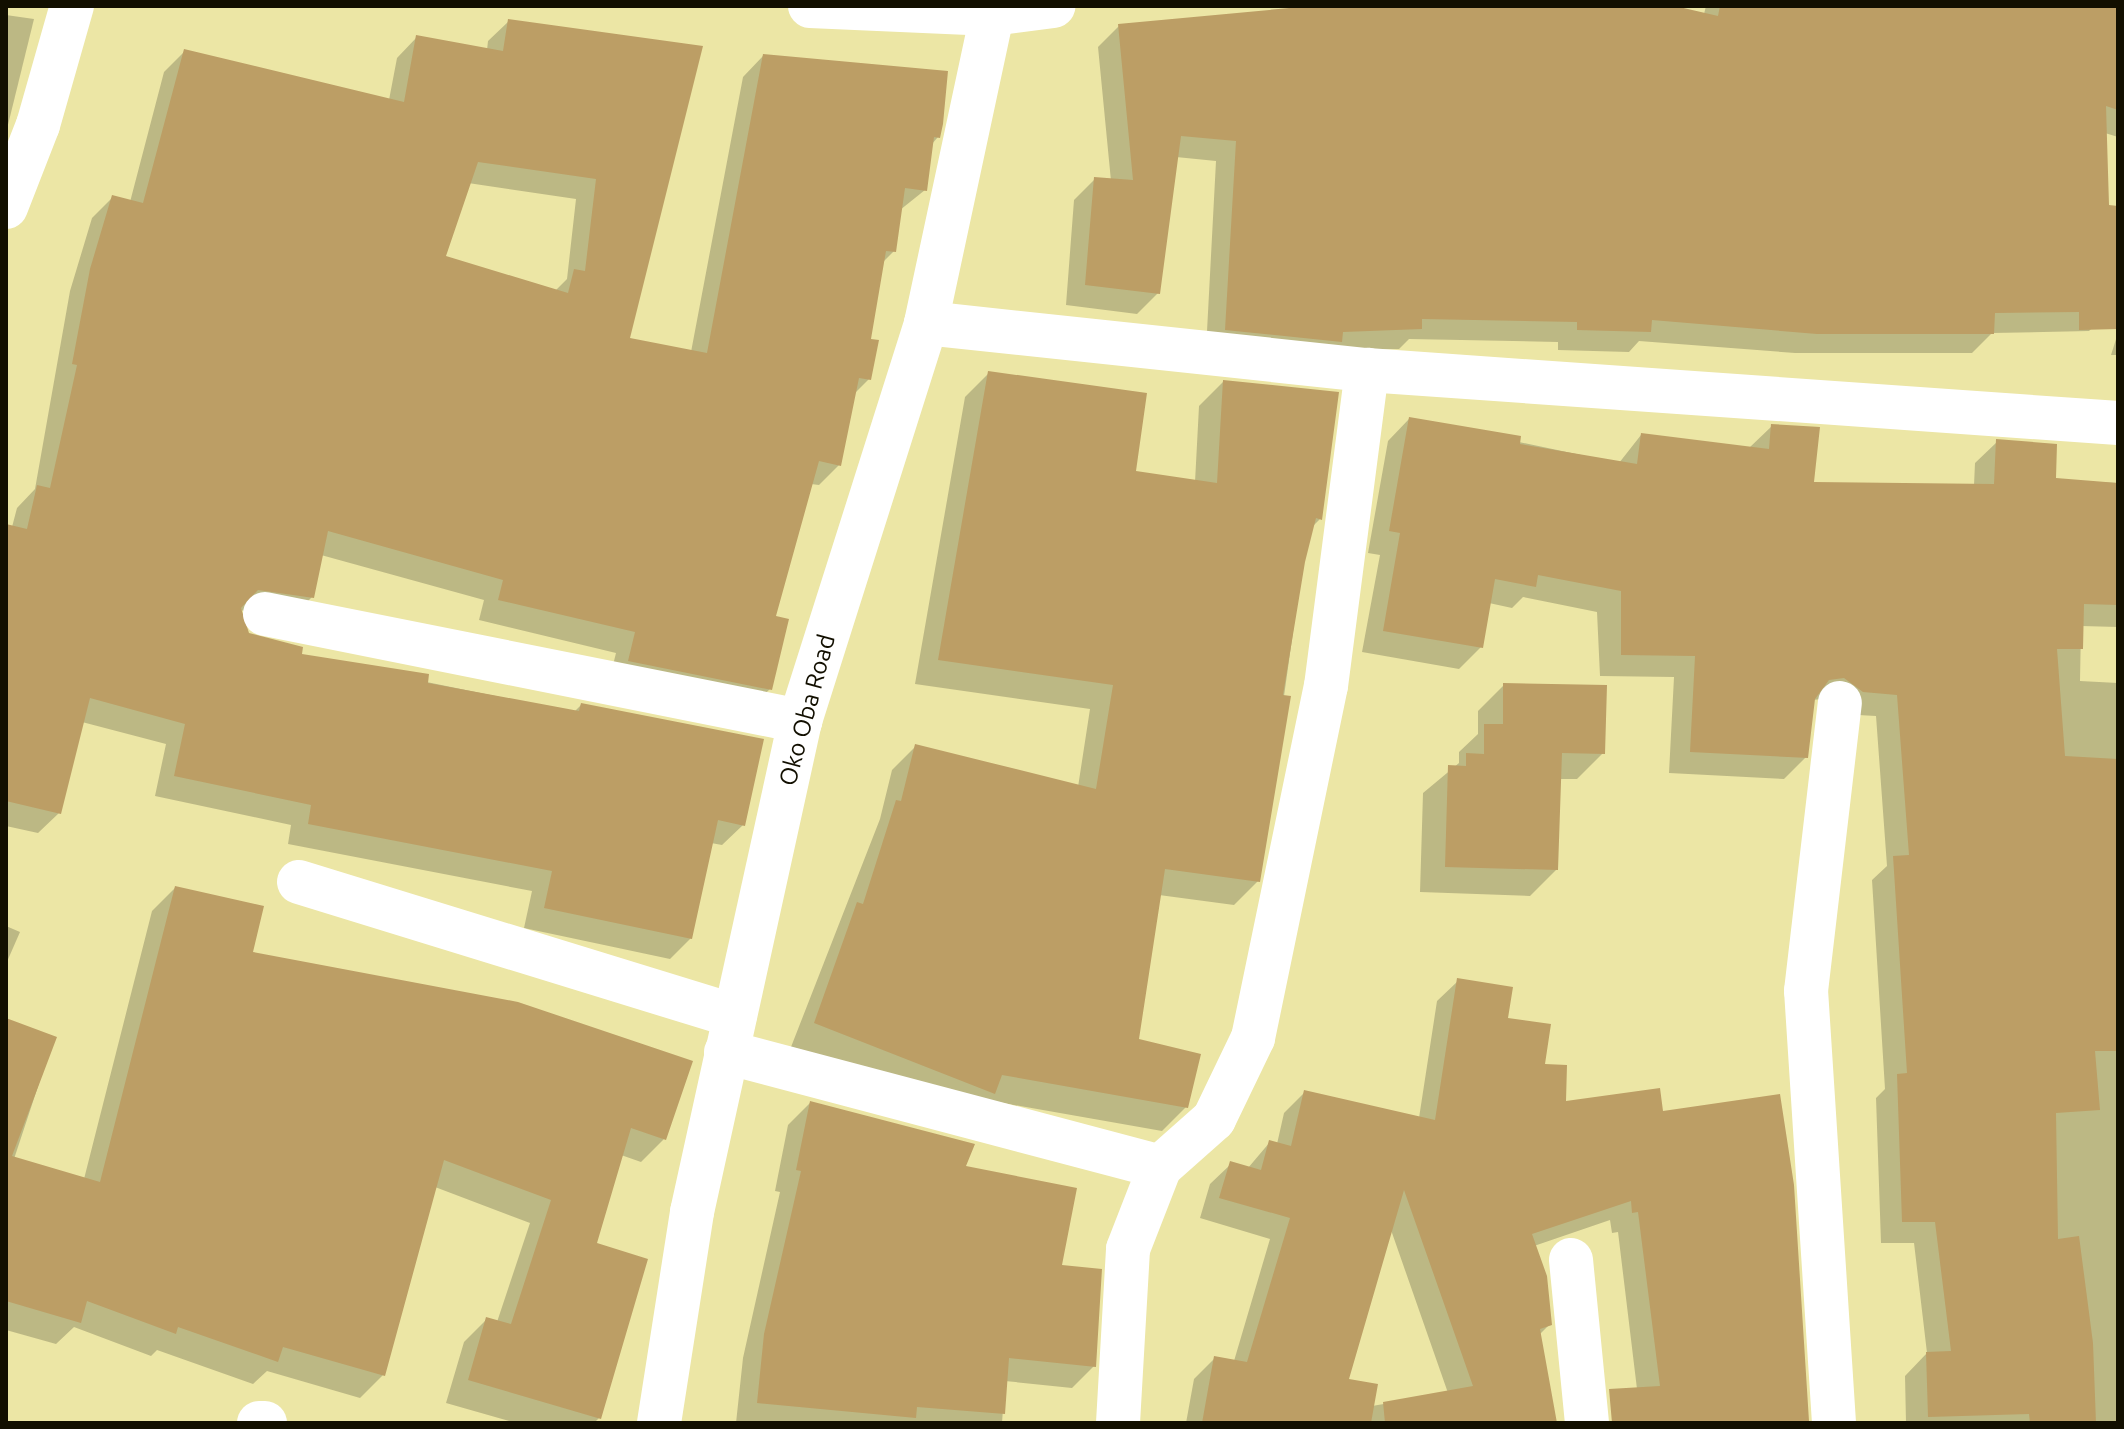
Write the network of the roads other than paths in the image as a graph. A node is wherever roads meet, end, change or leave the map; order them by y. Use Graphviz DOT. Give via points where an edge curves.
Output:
graph roads {
  1 [pos="72,6"];
  2 [pos="810,6"];
  3 [pos="1053,6"];
  4 [pos="993,10"];
  5 [pos="6,207"];
  6 [pos="926,323"];
  7 [pos="1367,370"];
  8 [pos="2118,423"];
  9 [pos="265,614"];
  10 [pos="1840,703"];
  11 [pos="800,721"];
  12 [pos="299,882"];
  13 [pos="731,1034"];
  14 [pos="1160,1167"];
  15 [pos="1571,1260"];
  16 [pos="259,1423"];
  17 [pos="265,1423"];
  18 [pos="659,1423"];
  19 [pos="1118,1423"];
  20 [pos="1587,1423"];
  21 [pos="1834,1423"];
  1 -- 5 [label="street" via="38,125"];
  2 -- 4 [label="street"];
  3 -- 4 [label="street"];
  4 -- 6 [label="street, Oko Oba Road"];
  6 -- 7 [label="street"];
  6 -- 11 [label="street, Oko Oba Road"];
  7 -- 8 [label="street"];
  7 -- 14 [label="street" via="1326,686 1253,1038 1214,1119"];
  9 -- 11 [label="street"];
  10 -- 21 [label="street" via="1806,991"];
  11 -- 13 [label="street, Oko Oba Road"];
  12 -- 13 [label="street"];
  13 -- 14 [label="street"];
  13 -- 18 [label="street, Oko Oba Road" via="692,1212"];
  14 -- 19 [label="street" via="1128,1249"];
  15 -- 20 [label="street"];
  16 -- 17 [label="street"];
}
